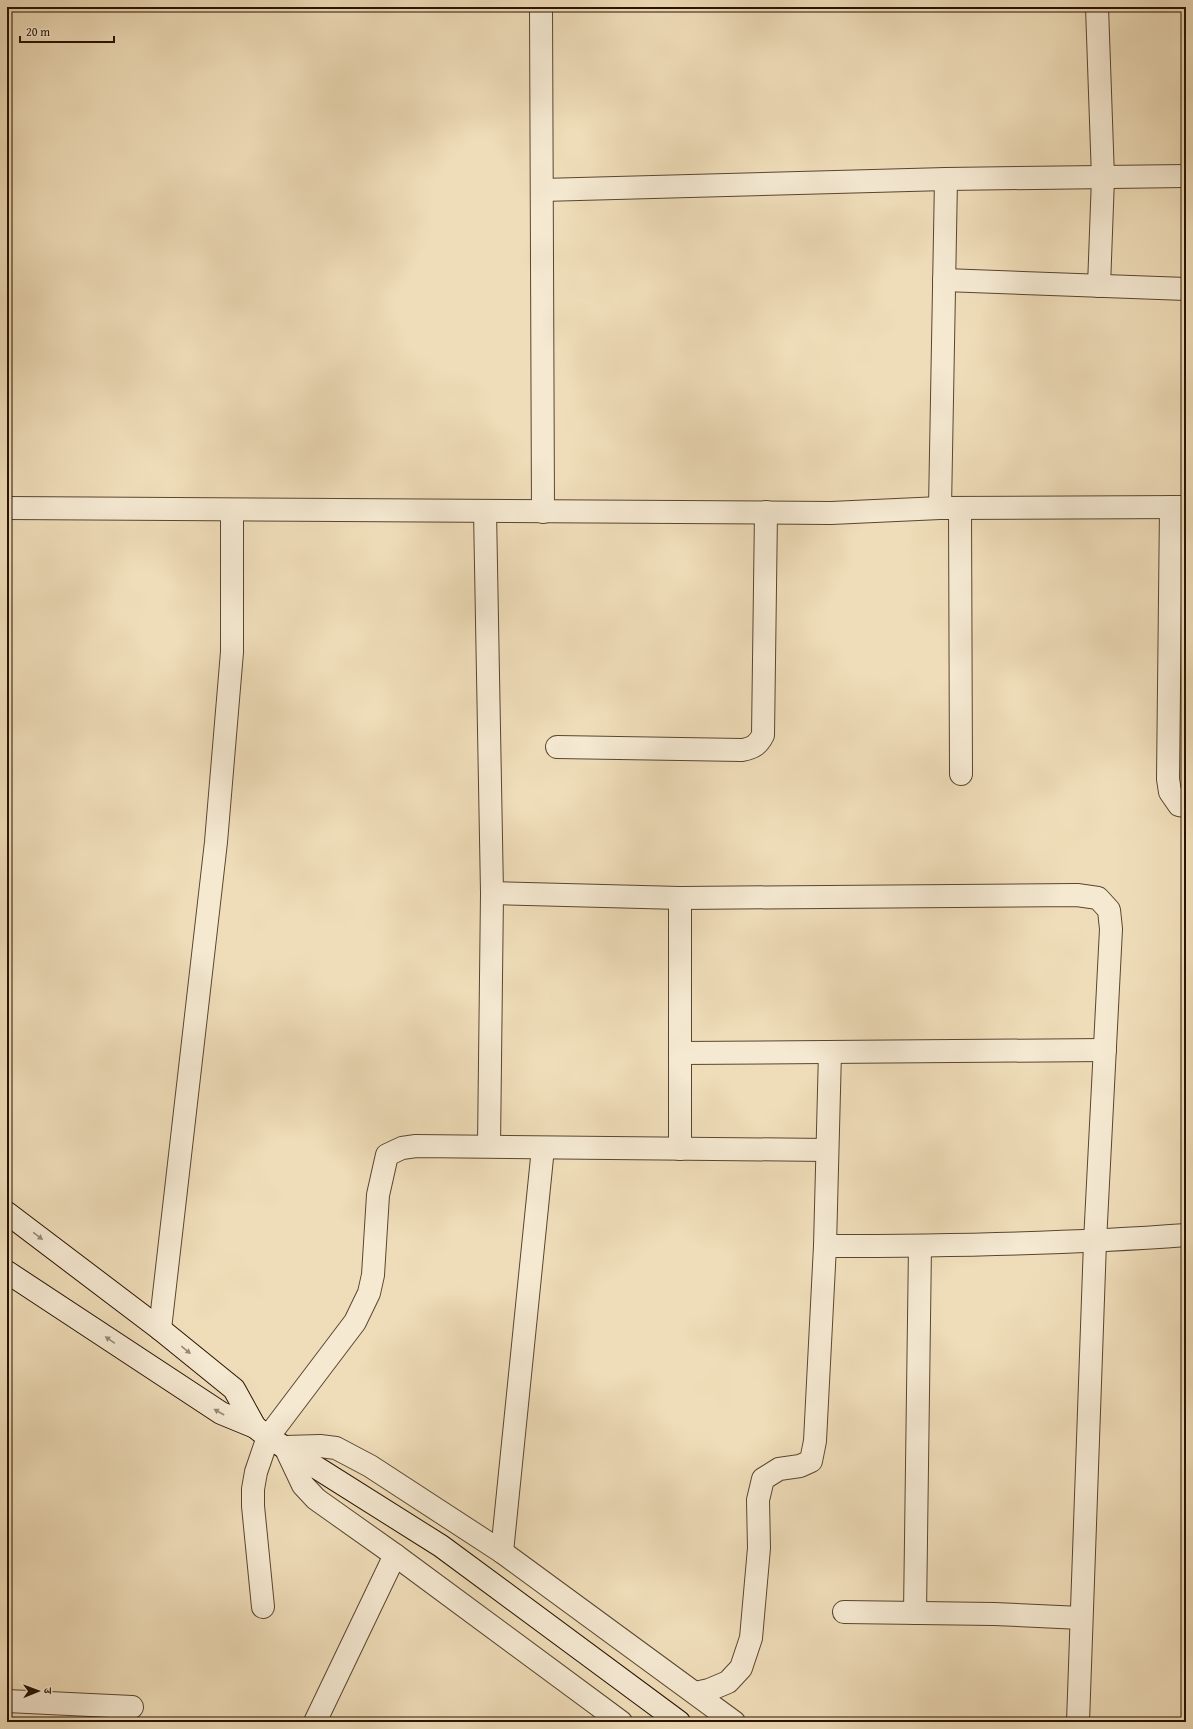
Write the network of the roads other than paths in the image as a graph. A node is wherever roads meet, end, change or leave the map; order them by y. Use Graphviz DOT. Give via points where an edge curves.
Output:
graph roads {
  1 [pos="541,7"];
  2 [pos="1097,7"];
  3 [pos="1186,176"];
  4 [pos="1103,178"];
  5 [pos="946,179"];
  6 [pos="542,190"];
  7 [pos="944,280"];
  8 [pos="1099,286"];
  9 [pos="1186,289"];
  10 [pos="1179,507"];
  11 [pos="7,508"];
  12 [pos="950,508"];
  13 [pos="232,510"];
  14 [pos="485,511"];
  15 [pos="542,512"];
  16 [pos="766,512"];
  17 [pos="1178,621"];
  18 [pos="556,747"];
  19 [pos="961,774"];
  20 [pos="1186,806"];
  21 [pos="492,893"];
  22 [pos="680,898"];
  23 [pos="1105,1050"];
  24 [pos="830,1052"];
  25 [pos="680,1053"];
  26 [pos="489,1146"];
  27 [pos="543,1148"];
  28 [pos="680,1149"];
  29 [pos="827,1150"];
  30 [pos="7,1213"];
  31 [pos="1186,1235"];
  32 [pos="1095,1242"];
  33 [pos="825,1246"];
  34 [pos="920,1246"];
  35 [pos="7,1272"];
  36 [pos="160,1329"];
  37 [pos="269,1437"];
  38 [pos="502,1552"];
  39 [pos="395,1555"];
  40 [pos="263,1607"];
  41 [pos="844,1612"];
  42 [pos="916,1613"];
  43 [pos="1082,1618"];
  44 [pos="695,1693"];
  45 [pos="7,1701"];
  46 [pos="132,1707"];
  47 [pos="315,1722"];
  48 [pos="621,1722"];
  49 [pos="679,1722"];
  50 [pos="734,1722"];
  51 [pos="1078,1722"];
  1 -- 6 [label="street"];
  2 -- 4 [label="street"];
  3 -- 4 [label="street"];
  4 -- 5 [label="street"];
  4 -- 8 [label="street"];
  5 -- 6 [label="street"];
  5 -- 7 [label="street"];
  6 -- 15 [label="street"];
  7 -- 8 [label="street"];
  7 -- 12 [label="street"];
  8 -- 9 [label="street"];
  10 -- 12 [label="street"];
  10 -- 17 [label="street"];
  11 -- 13 [label="street"];
  12 -- 16 [label="street" via="831,513"];
  12 -- 19 [label="street"];
  13 -- 14 [label="street"];
  13 -- 36 [label="street" via="232,652 217,834"];
  14 -- 15 [label="street"];
  14 -- 21 [label="street"];
  15 -- 16 [label="street"];
  16 -- 18 [label="street" via="763,735 759,743 742,750"];
  17 -- 20 [label="street" via="1168,779 1170,792 1179,805"];
  21 -- 22 [label="street"];
  21 -- 26 [label="street"];
  22 -- 23 [label="street" via="1077,895 1098,898 1109,910 1111,929"];
  22 -- 25 [label="street"];
  23 -- 24 [label="street"];
  23 -- 32 [label="street"];
  24 -- 25 [label="street"];
  24 -- 29 [label="street"];
  25 -- 28 [label="street"];
  26 -- 27 [label="street"];
  26 -- 37 [label="street" via="416,1146 402,1148 387,1155 378,1195 373,1275 369,1293 355,1322"];
  27 -- 28 [label="street"];
  27 -- 38 [label="street"];
  28 -- 29 [label="street"];
  29 -- 33 [label="street"];
  30 -- 36 [label="street, one-way"];
  31 -- 32 [label="street"];
  32 -- 34 [label="street"];
  32 -- 43 [label="street"];
  33 -- 34 [label="street"];
  33 -- 44 [label="street" via="815,1441 811,1461 800,1466 779,1469 763,1479 758,1500 759,1548 751,1638 741,1668 728,1682"];
  34 -- 42 [label="street"];
  37 -- 35 [label="street, one-way" via="221,1413"];
  36 -- 37 [label="street, one-way" via="234,1389"];
  37 -- 38 [label="street" via="336,1448 370,1466"];
  37 -- 39 [label="street" via="316,1499"];
  37 -- 40 [label="street" via="256,1472 253,1489"];
  37 -- 49 [label="street" via="442,1546"];
  38 -- 44 [label="street"];
  39 -- 47 [label="street"];
  39 -- 48 [label="street"];
  41 -- 42 [label="street"];
  42 -- 43 [label="street"];
  43 -- 51 [label="street"];
  44 -- 50 [label="street"];
  45 -- 46 [label="street"];
}
